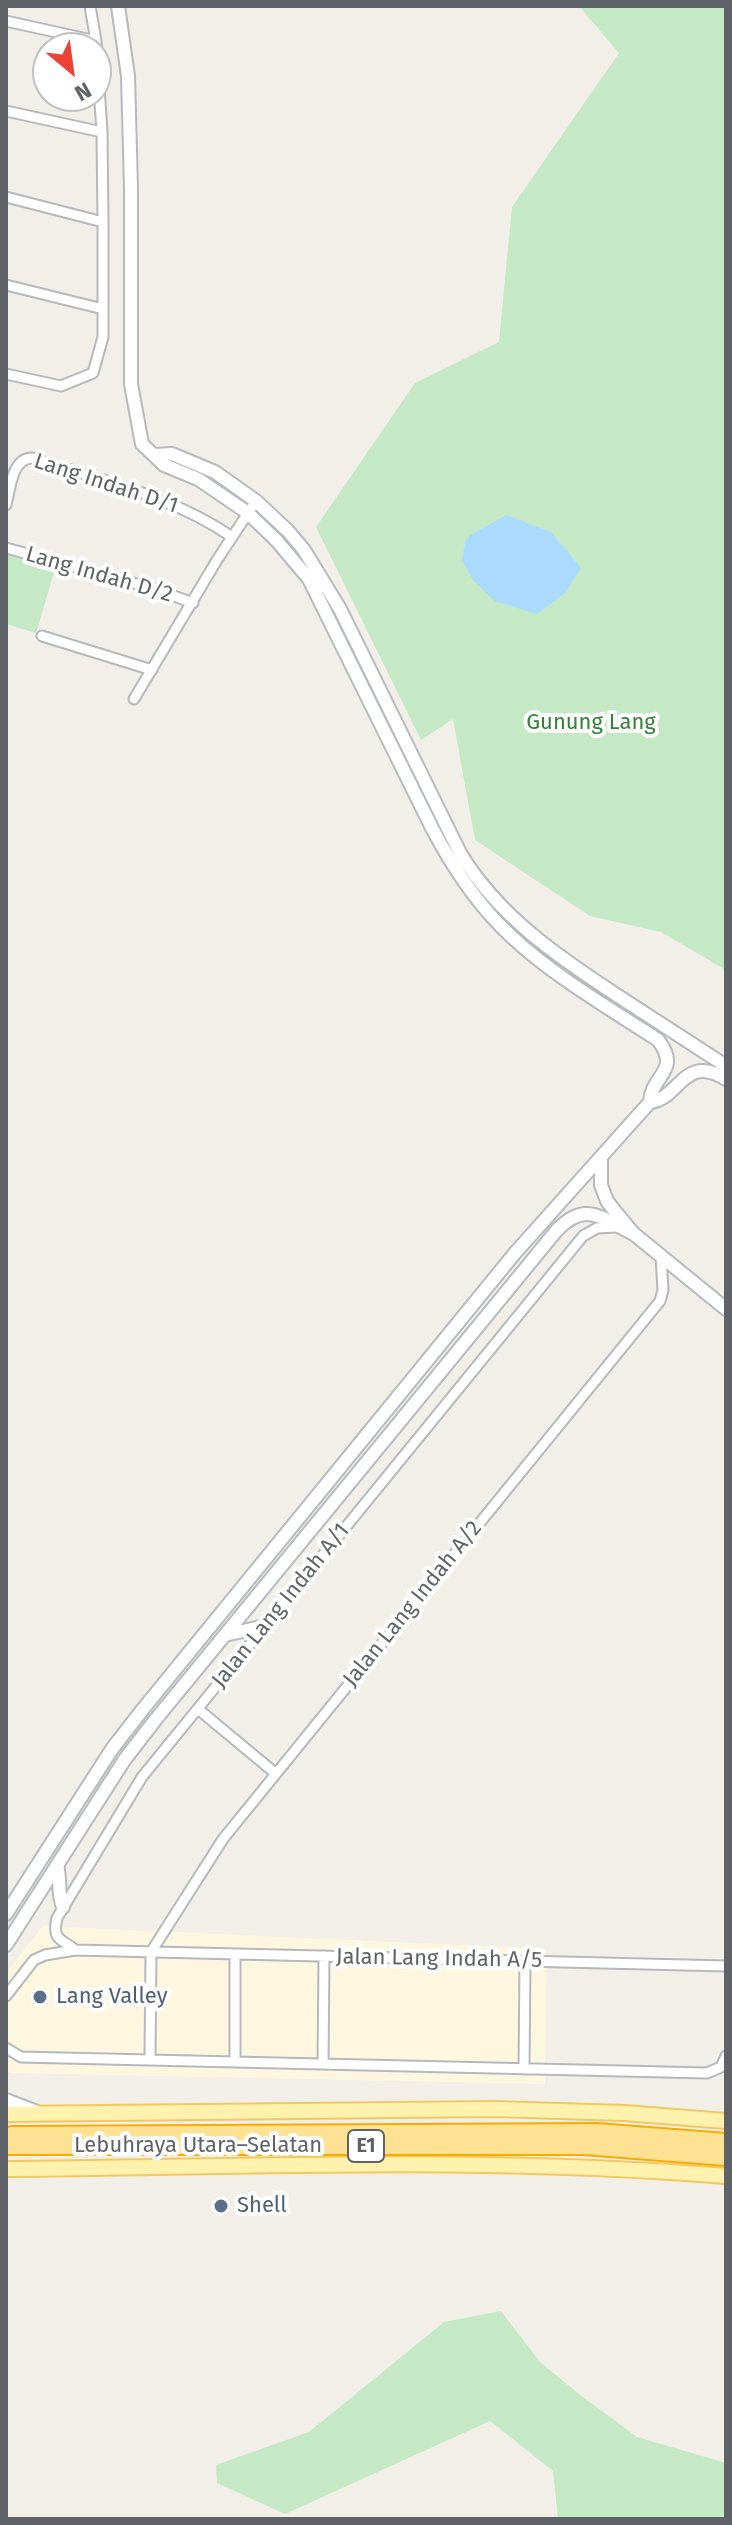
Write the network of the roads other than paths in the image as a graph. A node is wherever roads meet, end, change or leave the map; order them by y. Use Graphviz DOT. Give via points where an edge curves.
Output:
graph roads {
  1 [pos="90,6"];
  2 [pos="118,6"];
  3 [pos="6,21"];
  4 [pos="56,32"];
  5 [pos="94,32"];
  6 [pos="6,111"];
  7 [pos="101,112"];
  8 [pos="102,132"];
  9 [pos="6,197"];
  10 [pos="103,222"];
  11 [pos="6,285"];
  12 [pos="103,309"];
  13 [pos="6,374"];
  14 [pos="154,455"];
  15 [pos="256,501"];
  16 [pos="6,505"];
  17 [pos="248,513"];
  18 [pos="232,537"];
  19 [pos="6,548"];
  20 [pos="193,603"];
  21 [pos="42,636"];
  22 [pos="152,670"];
  23 [pos="134,699"];
  24 [pos="726,1066"];
  25 [pos="726,1079"];
  26 [pos="650,1102"];
  27 [pos="601,1157"];
  28 [pos="618,1227"];
  29 [pos="634,1234"];
  30 [pos="661,1256"];
  31 [pos="726,1309"];
  32 [pos="265,1626"];
  33 [pos="225,1635"];
  34 [pos="198,1709"];
  35 [pos="275,1773"];
  36 [pos="57,1865"];
  37 [pos="63,1907"];
  38 [pos="6,1914"];
  39 [pos="6,1945"];
  40 [pos="75,1950"];
  41 [pos="151,1952"];
  42 [pos="235,1954"];
  43 [pos="324,1956"];
  44 [pos="525,1961"];
  45 [pos="726,1966"];
  46 [pos="6,1996"];
  47 [pos="6,2048"];
  48 [pos="726,2056"];
  49 [pos="150,2060"];
  50 [pos="235,2062"];
  51 [pos="323,2064"];
  52 [pos="524,2069"];
  53 [pos="6,2100"];
  54 [pos="40,2113"];
  55 [pos="6,2114"];
  56 [pos="726,2121"];
  57 [pos="6,2135"];
  58 [pos="726,2142"];
  59 [pos="6,2146"];
  60 [pos="726,2157"];
  61 [pos="6,2169"];
  62 [pos="726,2176"];
  1 -- 5 [label="street"];
  2 -- 14 [label="street" via="128,76 131,384 140,440"];
  3 -- 4 [label="street"];
  6 -- 8 [label="street"];
  7 -- 8 [label="street"];
  8 -- 10 [label="street"];
  9 -- 10 [label="street"];
  10 -- 12 [label="street"];
  11 -- 12 [label="street"];
  12 -- 13 [label="street" via="103,337 93,373 61,386"];
  14 -- 15 [label="street" via="172,454 201,465"];
  14 -- 17 [label="street"];
  15 -- 17 [label="street"];
  15 -- 24 [label="street" via="320,573 460,853 485,887 547,948"];
  16 -- 18 [label="street, Lang Indah D/1" via="18,463 32,458 176,505"];
  17 -- 18 [label="street"];
  17 -- 26 [label="street" via="292,558 320,597 432,828 469,890 534,955 658,1040 667,1065"];
  18 -- 20 [label="street"];
  19 -- 20 [label="street, Lang Indah D/2"];
  20 -- 22 [label="street"];
  21 -- 22 [label="street"];
  22 -- 23 [label="street"];
  25 -- 26 [label="street" via="696,1072"];
  26 -- 27 [label="street"];
  27 -- 29 [label="street" via="604,1195"];
  27 -- 38 [label="street" via="515,1253 143,1709"];
  28 -- 29 [label="street, Jalan Lang Indah A/1"];
  28 -- 32 [label="street, Jalan Lang Indah A/1" via="597,1228 583,1236"];
  28 -- 33 [label="street, Jalan Lang Indah A/1" via="597,1215 567,1220"];
  29 -- 30 [label="street"];
  30 -- 31 [label="street"];
  30 -- 35 [label="street, Jalan Lang Indah A/2" via="660,1301"];
  32 -- 33 [label="street"];
  32 -- 34 [label="street, Jalan Lang Indah A/1"];
  33 -- 36 [label="street, Jalan Lang Indah A/1" via="125,1759"];
  34 -- 35 [label="street"];
  34 -- 37 [label="street, Jalan Lang Indah A/1" via="142,1777"];
  35 -- 41 [label="street, Jalan Lang Indah A/2" via="223,1839"];
  36 -- 37 [label="street"];
  36 -- 39 [label="street, Jalan Lang Indah A/1"];
  37 -- 40 [label="street" via="56,1932"];
  40 -- 41 [label="street, Jalan Lang Indah A/5"];
  40 -- 46 [label="street" via="34,1960"];
  41 -- 42 [label="street, Jalan Lang Indah A/5"];
  41 -- 49 [label="street"];
  42 -- 43 [label="street, Jalan Lang Indah A/5"];
  42 -- 50 [label="street"];
  43 -- 44 [label="street, Jalan Lang Indah A/5"];
  43 -- 51 [label="street"];
  44 -- 45 [label="street, Jalan Lang Indah A/5"];
  44 -- 52 [label="street"];
  47 -- 49 [label="street" via="21,2057"];
  48 -- 52 [label="street" via="719,2069 707,2073"];
  49 -- 50 [label="street"];
  50 -- 51 [label="street"];
  51 -- 52 [label="street"];
  53 -- 54 [label="street"];
  54 -- 55 [label="main road"];
  54 -- 56 [label="main road" via="495,2109"];
  57 -- 58 [label="highway, Lebuhraya Utara–Selatan / E1" via="597,2132"];
  59 -- 60 [label="highway, Lebuhraya Utara–Selatan / E1" via="583,2146"];
  61 -- 62 [label="main road" via="436,2165 624,2167"];
}
